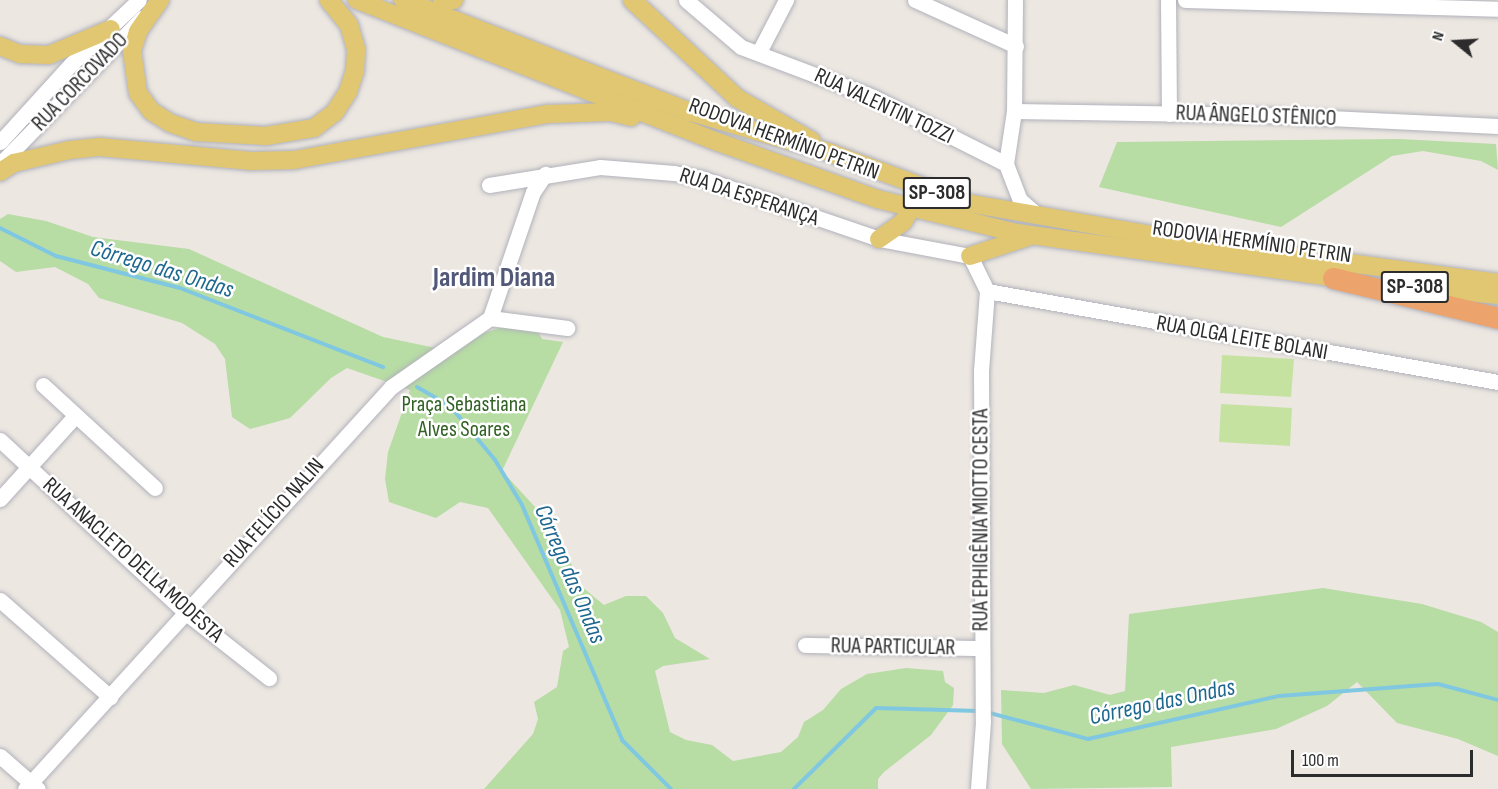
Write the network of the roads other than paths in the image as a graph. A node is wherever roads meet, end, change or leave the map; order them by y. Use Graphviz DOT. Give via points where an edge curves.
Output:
graph roads {
  1 [pos="139,0"];
  2 [pos="160,0"];
  3 [pos="329,0"];
  4 [pos="357,0"];
  5 [pos="403,0"];
  6 [pos="442,0"];
  7 [pos="454,0"];
  8 [pos="632,0"];
  9 [pos="686,0"];
  10 [pos="786,0"];
  11 [pos="915,0"];
  12 [pos="1018,0"];
  13 [pos="1168,0"];
  14 [pos="1185,0"];
  15 [pos="1289,1"];
  16 [pos="1498,9"];
  17 [pos="111,29"];
  18 [pos="0,46"];
  19 [pos="1016,46"];
  20 [pos="759,52"];
  21 [pos="1014,111"];
  22 [pos="1169,114"];
  23 [pos="1498,126"];
  24 [pos="0,142"];
  25 [pos="718,142"];
  26 [pos="831,153"];
  27 [pos="0,164"];
  28 [pos="1006,164"];
  29 [pos="0,172"];
  30 [pos="545,174"];
  31 [pos="489,184"];
  32 [pos="911,208"];
  33 [pos="1036,214"];
  34 [pos="1039,234"];
  35 [pos="879,239"];
  36 [pos="970,256"];
  37 [pos="1333,278"];
  38 [pos="1498,283"];
  39 [pos="987,291"];
  40 [pos="1498,295"];
  41 [pos="490,318"];
  42 [pos="1498,318"];
  43 [pos="567,328"];
  44 [pos="1498,382"];
  45 [pos="44,386"];
  46 [pos="75,416"];
  47 [pos="0,440"];
  48 [pos="30,466"];
  49 [pos="155,488"];
  50 [pos="0,499"];
  51 [pos="0,600"];
  52 [pos="185,612"];
  53 [pos="805,645"];
  54 [pos="981,648"];
  55 [pos="269,678"];
  56 [pos="110,697"];
  57 [pos="0,756"];
  58 [pos="31,787"];
  59 [pos="978,789"];
  1 -- 17 [label="street, RUA CORCOVADO"];
  2 -- 3 [label="main road" via="138,32 132,51 138,93 151,111 196,132 266,136 314,128 335,112 348,92 356,49 349,25"];
  2 -- 27 [label="street, RUA CORCOVADO"];
  4 -- 25 [label="main road, RODOVIA HERMÍNIO PETRIN / SP-308"];
  5 -- 26 [label="main road, RODOVIA HERMÍNIO PETRIN / SP-308" via="691,112"];
  6 -- 7 [label="main road"];
  8 -- 26 [label="main road" via="737,98"];
  9 -- 20 [label="street, RUA VALENTIN TOZZI" via="741,47"];
  10 -- 20 [label="street"];
  11 -- 19 [label="street"];
  12 -- 19 [label="street"];
  13 -- 22 [label="street"];
  14 -- 15 [label="street"];
  15 -- 16 [label="street"];
  17 -- 18 [label="main road" via="49,55 20,54"];
  17 -- 24 [label="street, RUA CORCOVADO" via="71,64"];
  19 -- 21 [label="street"];
  20 -- 28 [label="street, RUA VALENTIN TOZZI" via="873,97"];
  21 -- 22 [label="street, RUA ÂNGELO STÊNICO"];
  21 -- 28 [label="street"];
  22 -- 23 [label="street, RUA ÂNGELO STÊNICO"];
  25 -- 29 [label="main road" via="621,114 572,111 294,160 251,161 100,147 40,156"];
  25 -- 32 [label="main road, RODOVIA HERMÍNIO PETRIN / SP-308"];
  26 -- 33 [label="main road, RODOVIA HERMÍNIO PETRIN / SP-308" via="967,203"];
  28 -- 33 [label="street" via="1020,200"];
  30 -- 31 [label="street, RUA DA ESPERANÇA"];
  30 -- 35 [label="street, RUA DA ESPERANÇA" via="600,167 674,172"];
  30 -- 41 [label="street" via="526,209"];
  32 -- 34 [label="main road, RODOVIA HERMÍNIO PETRIN / SP-308"];
  32 -- 35 [label="main road" via="903,222"];
  33 -- 38 [label="main road, RODOVIA HERMÍNIO PETRIN / SP-308" via="1192,242"];
  34 -- 36 [label="main road"];
  34 -- 37 [label="main road, RODOVIA HERMÍNIO PETRIN / SP-308"];
  35 -- 36 [label="street, RUA DA ESPERANÇA"];
  36 -- 39 [label="street"];
  37 -- 40 [label="main road, RODOVIA HERMÍNIO PETRIN / SP-308"];
  37 -- 42 [label="highway"];
  39 -- 44 [label="street, RUA OLGA LEITE BOLANI"];
  39 -- 54 [label="street, RUA EPHIGÊNIA MIOTTO CESTA" via="981,370"];
  41 -- 43 [label="street"];
  41 -- 52 [label="street, RUA FELÍCIO NALIN" via="464,339 417,365 370,407"];
  45 -- 46 [label="street"];
  46 -- 48 [label="street"];
  46 -- 49 [label="street"];
  47 -- 48 [label="street, RUA ANACLETO DELLA MODESTA"];
  48 -- 50 [label="street"];
  48 -- 52 [label="street, RUA ANACLETO DELLA MODESTA"];
  51 -- 56 [label="street"];
  52 -- 55 [label="street, RUA ANACLETO DELLA MODESTA"];
  52 -- 56 [label="street, RUA FELÍCIO NALIN"];
  53 -- 54 [label="street, RUA PARTICULAR"];
  54 -- 59 [label="street, RUA EPHIGÊNIA MIOTTO CESTA" via="983,722"];
  56 -- 58 [label="street, RUA FELÍCIO NALIN"];
  57 -- 58 [label="street"];
}
